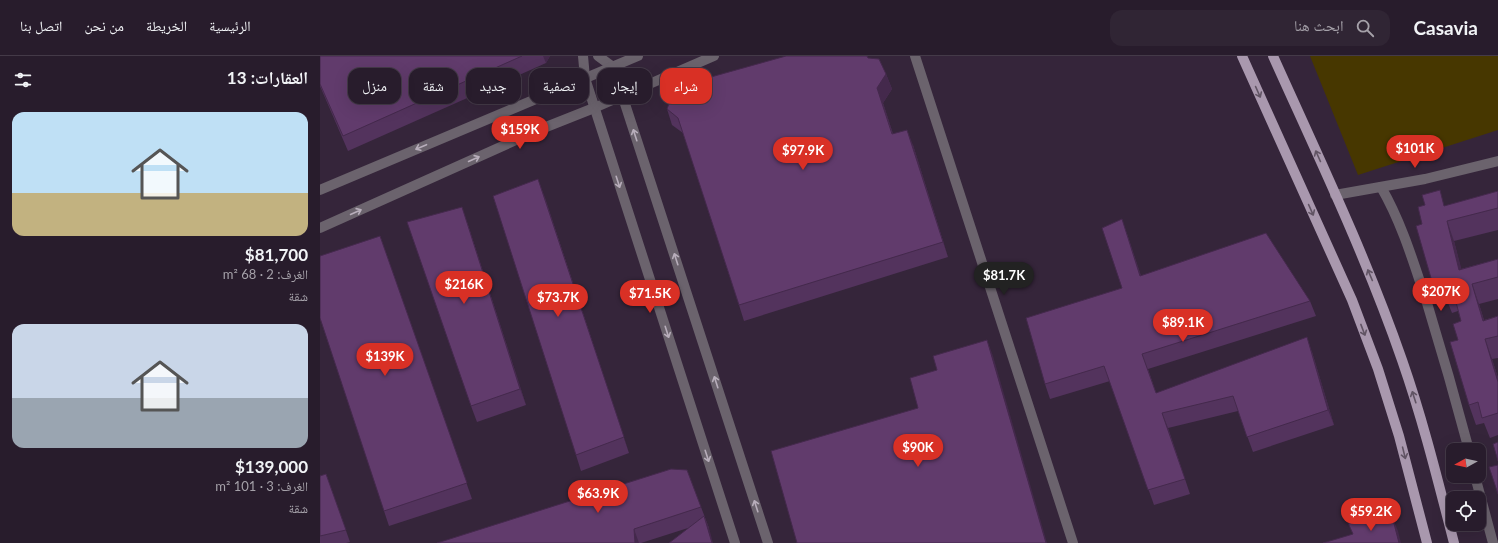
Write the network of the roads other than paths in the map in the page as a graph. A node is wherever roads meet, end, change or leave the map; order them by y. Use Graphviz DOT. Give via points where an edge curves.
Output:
graph roads {
  1 [pos="583,56"];
  2 [pos="598,56"];
  3 [pos="638,56"];
  4 [pos="714,56"];
  5 [pos="915,56"];
  6 [pos="1242,56"];
  7 [pos="1273,56"];
  8 [pos="698,59"];
  9 [pos="613,67"];
  10 [pos="584,68"];
  11 [pos="589,76"];
  12 [pos="652,82"];
  13 [pos="589,91"];
  14 [pos="529,102"];
  15 [pos="604,104"];
  16 [pos="626,104"];
  17 [pos="594,108"];
  18 [pos="1498,161"];
  19 [pos="1381,187"];
  20 [pos="320,190"];
  21 [pos="1335,195"];
  22 [pos="320,228"];
  23 [pos="1467,443"];
  24 [pos="1477,483"];
  25 [pos="735,543"];
  26 [pos="768,543"];
  27 [pos="1073,543"];
  28 [pos="1427,543"];
  29 [pos="1454,543"];
  30 [pos="1493,543"];
  1 -- 10 [label="street"];
  2 -- 9 [label="street"];
  3 -- 9 [label="street"];
  4 -- 8 [label="street"];
  5 -- 27 [label="street"];
  6 -- 28 [label="main road, one-way" via="1352,300 1400,436"];
  21 -- 7 [label="main road, one-way"];
  8 -- 12 [label="street"];
  9 -- 11 [label="street"];
  13 -- 17 [label="street"];
  14 -- 20 [label="street, one-way"];
  15 -- 17 [label="street"];
  26 -- 16 [label="street, one-way"];
  22 -- 17 [label="street, one-way" via="529,134"];
  17 -- 25 [label="street, one-way"];
  18 -- 19 [label="street"];
  19 -- 21 [label="street"];
  19 -- 23 [label="street" via="1401,229 1420,280"];
  29 -- 21 [label="main road, one-way" via="1424,429 1402,359"];
  24 -- 30 [label="street"];
}
